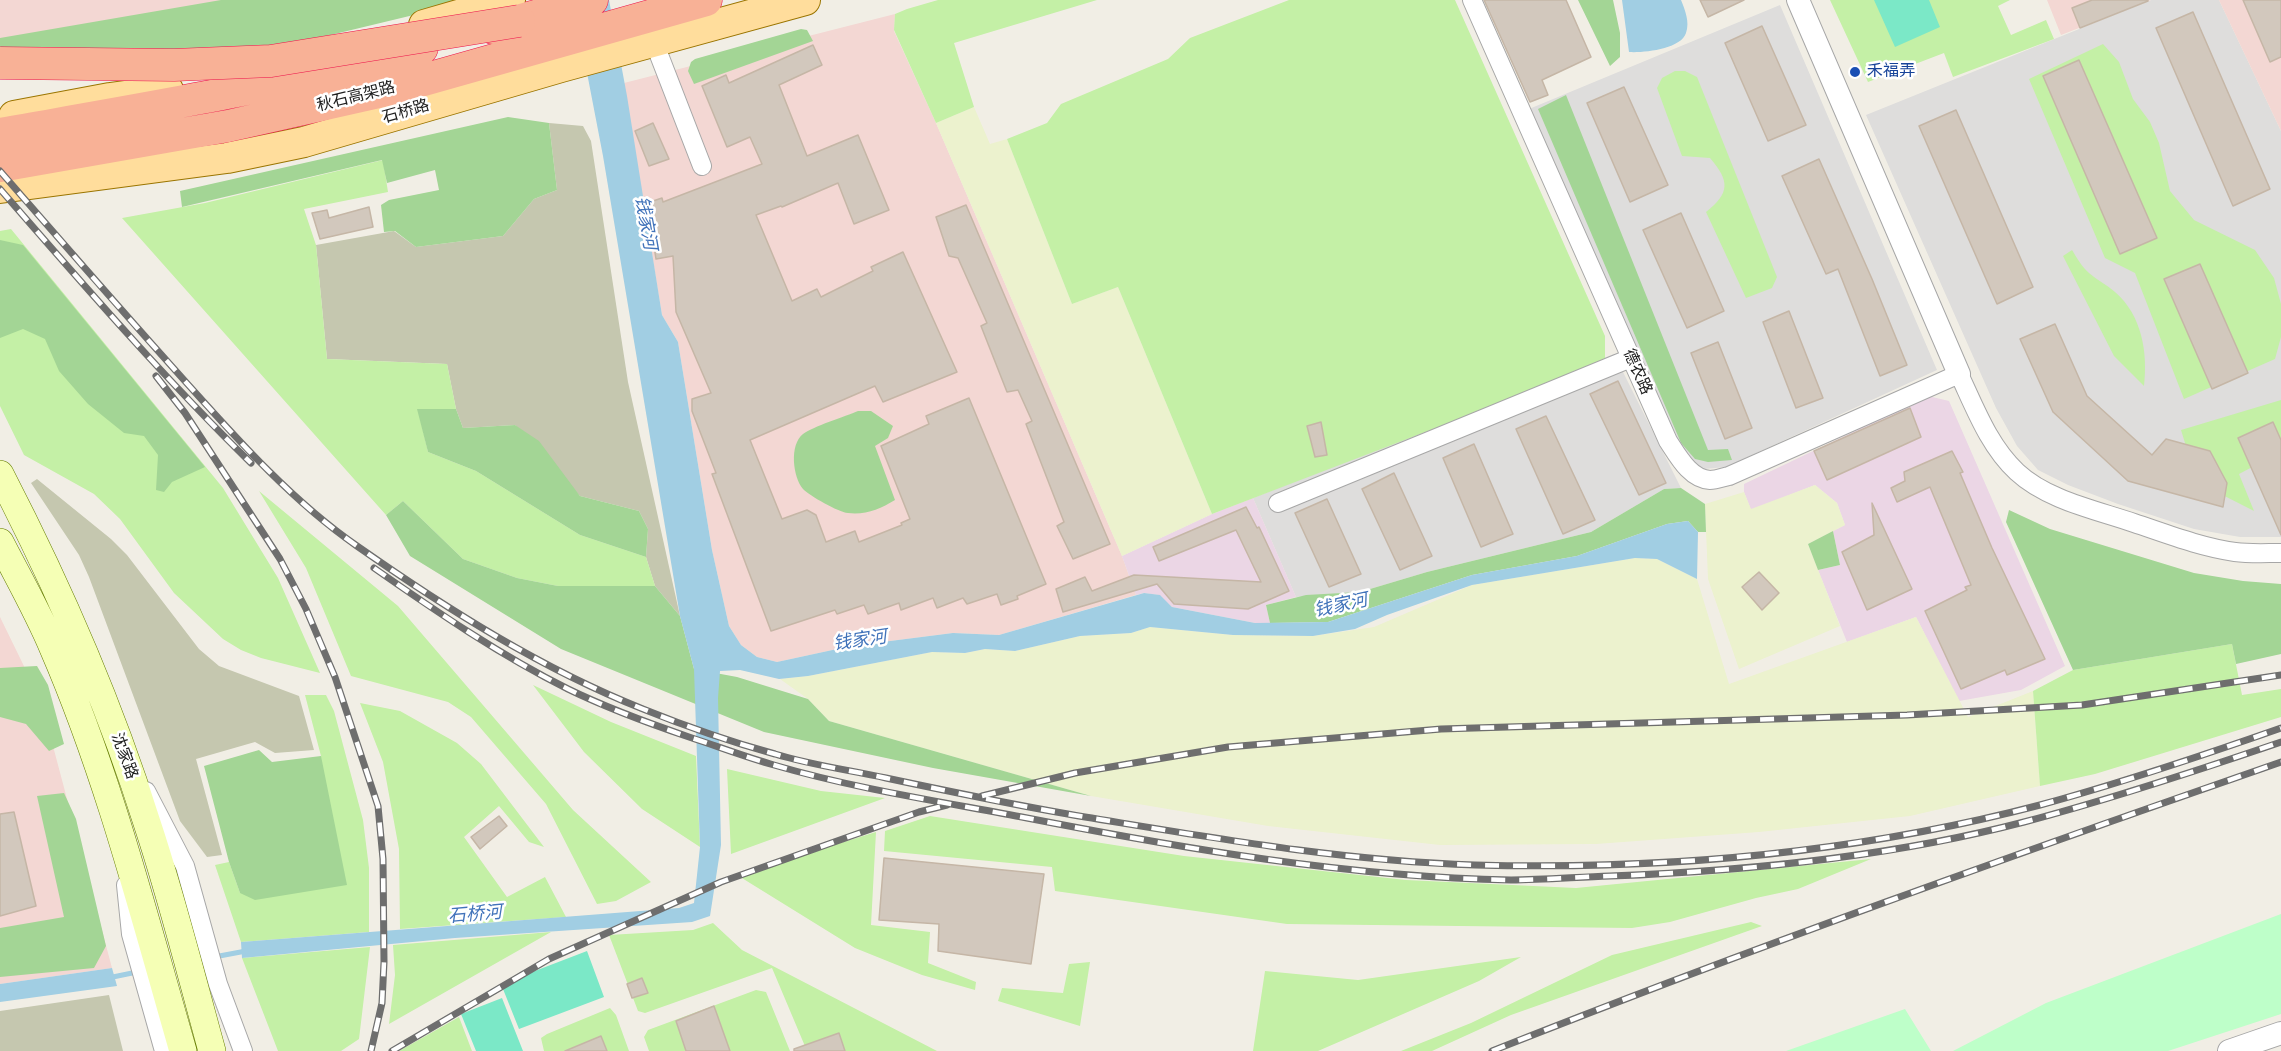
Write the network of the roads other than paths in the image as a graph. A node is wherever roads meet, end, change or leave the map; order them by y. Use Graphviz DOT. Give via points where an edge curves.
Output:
graph roads {
  1 [pos="592,0"];
  2 [pos="706,0"];
  3 [pos="805,0"];
  4 [pos="1472,0"];
  5 [pos="1798,0"];
  6 [pos="515,11"];
  7 [pos="645,44"];
  8 [pos="0,63"];
  9 [pos="0,119"];
  10 [pos="0,134"];
  11 [pos="0,166"];
  12 [pos="702,166"];
  13 [pos="0,188"];
  14 [pos="1631,358"];
  15 [pos="1959,374"];
  16 [pos="0,474"];
  17 [pos="1278,503"];
  18 [pos="8,506"];
  19 [pos="0,542"];
  20 [pos="2281,553"];
  21 [pos="199,960"];
  22 [pos="150,970"];
  23 [pos="2281,1033"];
  24 [pos="164,1051"];
  25 [pos="183,1051"];
  26 [pos="212,1051"];
  27 [pos="243,1051"];
  28 [pos="2229,1051"];
  1 -- 6 [label="highway, 秋石高架路"];
  2 -- 11 [label="highway, 秋石高架路" via="377,93 228,126"];
  3 -- 7 [label="main road, 石桥路"];
  4 -- 14 [label="street, 德农路"];
  5 -- 15 [label="street"];
  6 -- 8 [label="highway, bridge" via="271,61"];
  6 -- 9 [label="main road" via="182,88"];
  6 -- 10 [label="highway, 秋石高架路, bridge" via="375,61 249,89"];
  7 -- 12 [label="street"];
  7 -- 13 [label="main road, 石桥路" via="304,142 227,158"];
  14 -- 15 [label="street, 德农路" via="1668,441 1684,465 1710,480 1730,476"];
  14 -- 17 [label="street"];
  15 -- 20 [label="street" via="2001,456 2036,486 2192,543 2236,552"];
  16 -- 18 [label="main road, 沈家路"];
  18 -- 21 [label="main road, 沈家路" via="65,606"];
  19 -- 22 [label="main road, 沈家路" via="52,645 76,704 121,836"];
  21 -- 26 [label="main road, 沈家路"];
  21 -- 27 [label="street"];
  22 -- 24 [label="street"];
  22 -- 25 [label="main road, 沈家路"];
  23 -- 28 [label="street"];
}
